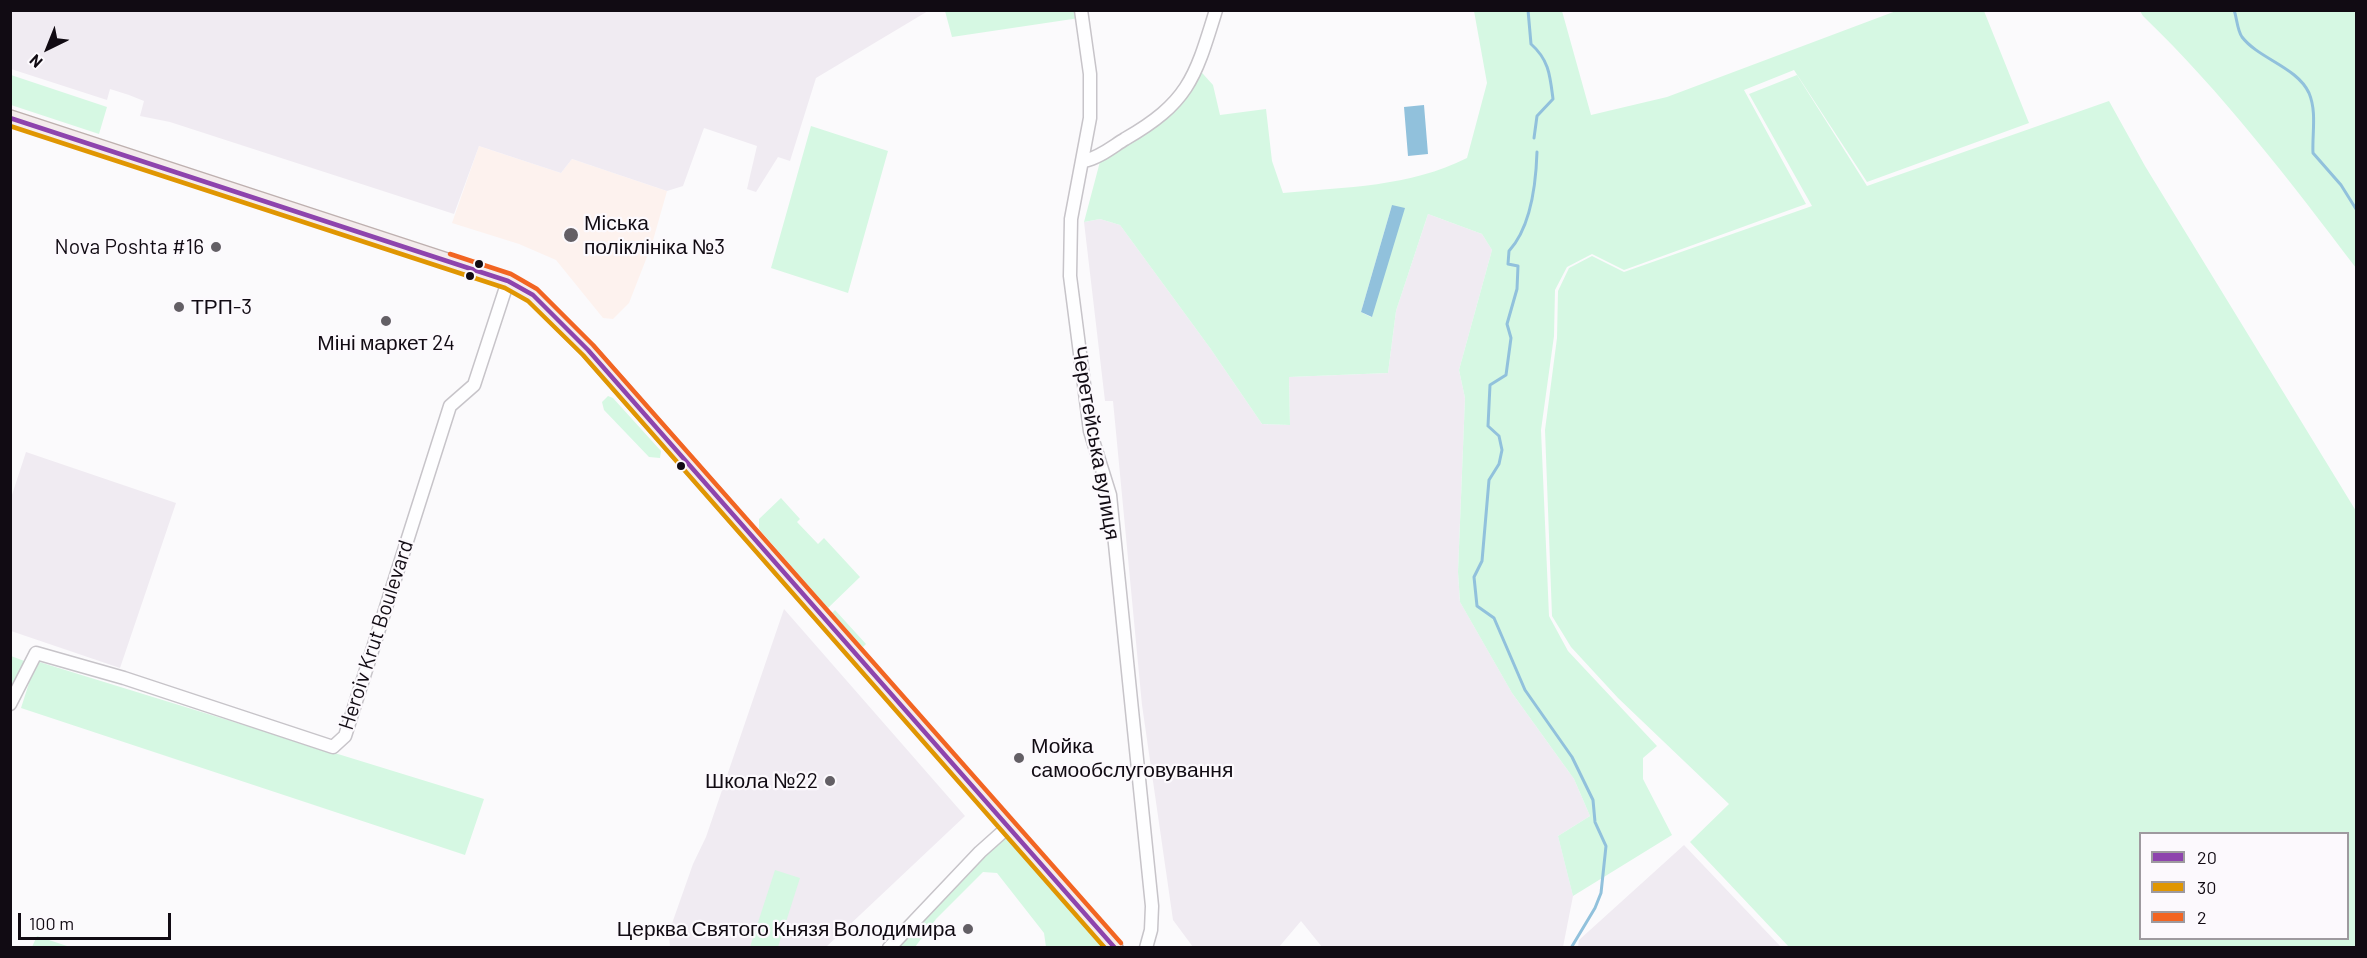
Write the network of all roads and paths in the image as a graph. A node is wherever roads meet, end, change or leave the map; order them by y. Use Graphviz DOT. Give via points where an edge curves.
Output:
graph roads {
  1 [pos="1081,10"];
  2 [pos="1216,10"];
  3 [pos="10,118"];
  4 [pos="1084,161"];
  5 [pos="508,281"];
  6 [pos="10,704"];
  7 [pos="1008,827"];
  8 [pos="889,948"];
  9 [pos="1116,948"];
  10 [pos="1146,948"];
  1 -- 4 [label="street, Черетейська вулиця" via="1090,74 1090,118"];
  2 -- 4 [label="street" via="1196,69 1172,108 1130,137"];
  3 -- 5 [label="main road"];
  4 -- 10 [label="street, Черетейська вулиця" via="1070,229 1070,276 1085,402 1108,488 1119,576 1152,906"];
  5 -- 6 [label="street, Heroiv Krut Boulevard" via="474,385 450,406 345,736 333,747 36,653"];
  5 -- 7 [label="main road" via="533,295 588,350"];
  7 -- 8 [label="street"];
  7 -- 9 [label="main road"];
}
